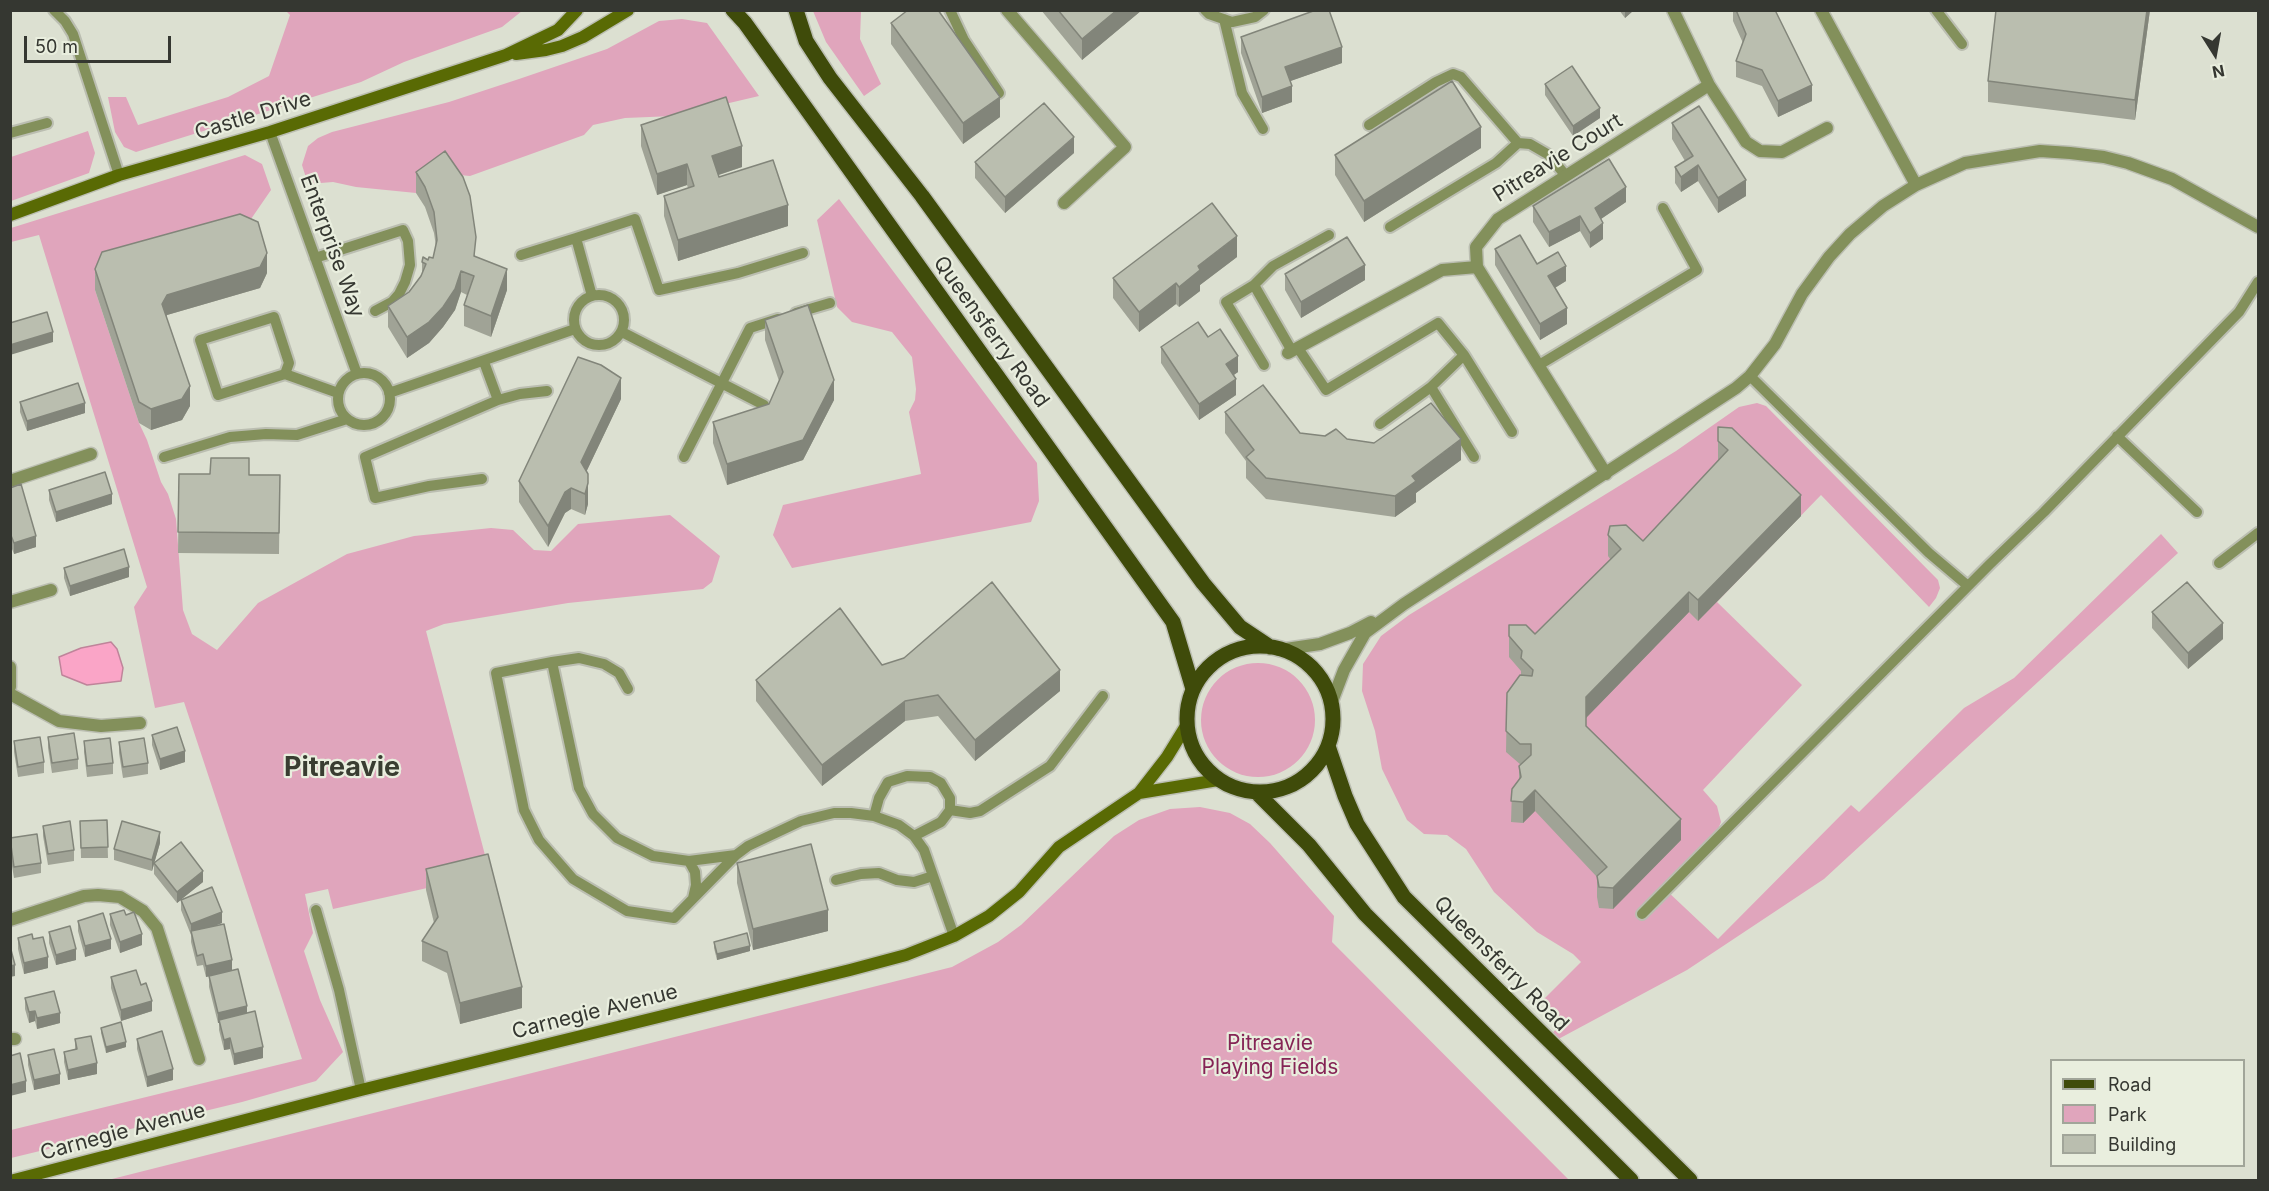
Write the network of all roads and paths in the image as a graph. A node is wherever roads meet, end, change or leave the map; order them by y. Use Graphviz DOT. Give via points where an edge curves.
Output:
graph roads {
  1 [pos="54,10"];
  2 [pos="578,10"];
  3 [pos="628,10"];
  4 [pos="733,10"];
  5 [pos="796,10"];
  6 [pos="950,10"];
  7 [pos="1007,10"];
  8 [pos="1205,10"];
  9 [pos="1264,10"];
  10 [pos="1673,10"];
  11 [pos="1821,10"];
  12 [pos="1936,10"];
  13 [pos="1224,19"];
  14 [pos="1962,44"];
  15 [pos="506,55"];
  16 [pos="1709,86"];
  17 [pos="999,93"];
  18 [pos="47,123"];
  19 [pos="1369,125"];
  20 [pos="1263,129"];
  21 [pos="1827,129"];
  22 [pos="270,132"];
  23 [pos="10,133"];
  24 [pos="1518,143"];
  25 [pos="119,175"];
  26 [pos="1566,176"];
  27 [pos="1916,185"];
  28 [pos="1064,203"];
  29 [pos="1663,208"];
  30 [pos="10,215"];
  31 [pos="2259,226"];
  32 [pos="1390,227"];
  33 [pos="1329,235"];
  34 [pos="576,238"];
  35 [pos="803,252"];
  36 [pos="521,255"];
  37 [pos="315,258"];
  38 [pos="1477,267"];
  39 [pos="2259,282"];
  40 [pos="1254,285"];
  41 [pos="592,296"];
  42 [pos="830,303"];
  43 [pos="375,311"];
  44 [pos="575,329"];
  45 [pos="622,332"];
  46 [pos="1293,351"];
  47 [pos="1464,355"];
  48 [pos="484,362"];
  49 [pos="1264,364"];
  50 [pos="1539,365"];
  51 [pos="285,374"];
  52 [pos="357,374"];
  53 [pos="1750,376"];
  54 [pos="723,384"];
  55 [pos="1431,387"];
  56 [pos="547,391"];
  57 [pos="338,393"];
  58 [pos="389,393"];
  59 [pos="498,400"];
  60 [pos="764,405"];
  61 [pos="347,419"];
  62 [pos="1380,424"];
  63 [pos="1512,432"];
  64 [pos="2117,436"];
  65 [pos="92,454"];
  66 [pos="684,457"];
  67 [pos="1474,457"];
  68 [pos="164,458"];
  69 [pos="1606,474"];
  70 [pos="482,478"];
  71 [pos="10,481"];
  72 [pos="2197,512"];
  73 [pos="2259,533"];
  74 [pos="2219,563"];
  75 [pos="1968,586"];
  76 [pos="51,590"];
  77 [pos="10,602"];
  78 [pos="1404,604"];
  79 [pos="1275,648"];
  80 [pos="552,662"];
  81 [pos="10,667"];
  82 [pos="10,687"];
  83 [pos="628,689"];
  84 [pos="1193,689"];
  85 [pos="10,694"];
  86 [pos="1103,696"];
  87 [pos="1331,704"];
  88 [pos="141,723"];
  89 [pos="1186,726"];
  90 [pos="1328,746"];
  91 [pos="1218,780"];
  92 [pos="1257,792"];
  93 [pos="1139,793"];
  94 [pos="950,810"];
  95 [pos="874,816"];
  96 [pos="914,836"];
  97 [pos="736,855"];
  98 [pos="689,861"];
  99 [pos="933,876"];
  100 [pos="836,880"];
  101 [pos="693,899"];
  102 [pos="316,910"];
  103 [pos="1642,914"];
  104 [pos="10,920"];
  105 [pos="954,936"];
  106 [pos="199,1059"];
  107 [pos="361,1090"];
  108 [pos="15,1180"];
  109 [pos="1630,1180"];
  110 [pos="1690,1180"];
  1 -- 25 [label="lane" via="73,34"];
  2 -- 15 [label="street, Castle Drive" via="558,30"];
  3 -- 15 [label="street, Castle Drive" via="562,46"];
  4 -- 84 [label="main road, Queensferry Road" via="1173,622"];
  5 -- 79 [label="main road, Queensferry Road" via="806,41 830,78 922,196 1203,583 1239,627"];
  6 -- 17 [label="lane" via="964,40"];
  7 -- 28 [label="street" via="1125,147"];
  8 -- 13 [label="lane"];
  9 -- 13 [label="lane" via="1255,17"];
  10 -- 16 [label="street"];
  11 -- 27 [label="street"];
  12 -- 14 [label="lane"];
  13 -- 20 [label="lane" via="1242,93"];
  15 -- 22 [label="street, Castle Drive"];
  16 -- 21 [label="street" via="1746,142 1760,151 1782,152"];
  16 -- 26 [label="street, Pitreavie Court"];
  18 -- 23 [label="lane"];
  19 -- 24 [label="lane" via="1453,74 1461,77"];
  22 -- 25 [label="street, Castle Drive"];
  22 -- 37 [label="lane, Enterprise Way"];
  24 -- 26 [label="lane" via="1530,144 1549,155"];
  24 -- 32 [label="lane" via="1496,163"];
  25 -- 30 [label="street, Castle Drive"];
  26 -- 38 [label="street, Pitreavie Court" via="1498,219 1476,247"];
  27 -- 31 [label="street" via="1965,163 2040,151 2104,157 2172,179"];
  27 -- 53 [label="street" via="1882,206 1829,257 1802,294 1775,344"];
  29 -- 50 [label="lane" via="1697,270"];
  33 -- 40 [label="lane" via="1273,266"];
  34 -- 35 [label="lane" via="635,219 659,290 738,273"];
  34 -- 36 [label="lane"];
  34 -- 41 [label="lane"];
  37 -- 43 [label="lane" via="403,230 410,265 405,282 392,302"];
  37 -- 52 [label="lane, Enterprise Way"];
  38 -- 46 [label="street" via="1442,270"];
  38 -- 50 [label="street"];
  39 -- 64 [label="lane" via="2239,312"];
  40 -- 46 [label="lane"];
  40 -- 49 [label="lane" via="1226,302"];
  41 -- 44 [label="lane" via="578,306"];
  41 -- 45 [label="lane" via="609,296 618,303 625,320"];
  42 -- 54 [label="lane" via="750,328"];
  44 -- 45 [label="lane" via="595,345 612,342"];
  44 -- 48 [label="lane"];
  45 -- 54 [label="lane"];
  46 -- 47 [label="lane" via="1326,390 1438,323"];
  47 -- 55 [label="lane"];
  47 -- 63 [label="lane"];
  48 -- 58 [label="lane"];
  48 -- 59 [label="lane"];
  50 -- 69 [label="street"];
  51 -- 51 [label="lane" via="218,395 200,340 274,317 289,363"];
  51 -- 57 [label="lane"];
  52 -- 57 [label="lane" via="342,384"];
  52 -- 58 [label="lane" via="367,373 381,379"];
  53 -- 69 [label="street"];
  53 -- 75 [label="lane" via="1929,553"];
  54 -- 60 [label="lane"];
  54 -- 66 [label="lane"];
  55 -- 62 [label="lane"];
  55 -- 67 [label="lane"];
  56 -- 59 [label="lane"];
  57 -- 61 [label="lane" via="340,409"];
  58 -- 61 [label="lane" via="387,410 376,422 359,424"];
  59 -- 70 [label="lane" via="364,457 375,498"];
  61 -- 68 [label="lane" via="297,435 230,437"];
  64 -- 72 [label="lane"];
  64 -- 75 [label="lane"];
  65 -- 71 [label="street"];
  69 -- 78 [label="street"];
  73 -- 74 [label="lane"];
  75 -- 103 [label="lane"];
  76 -- 77 [label="street"];
  78 -- 79 [label="street" via="1320,644"];
  78 -- 87 [label="street" via="1365,633"];
  79 -- 84 [label="main road" via="1246,647 1224,655 1206,670"];
  79 -- 87 [label="main road" via="1312,668"];
  80 -- 83 [label="lane" via="579,658 604,664 619,673"];
  80 -- 98 [label="lane" via="579,788 593,814 617,838 653,856"];
  80 -- 101 [label="lane" via="496,673 524,810 539,840 573,879 627,911 674,918"];
  81 -- 82 [label="street"];
  84 -- 89 [label="main road"];
  85 -- 88 [label="street" via="59,721 101,726"];
  86 -- 94 [label="lane" via="1050,766 980,811"];
  87 -- 90 [label="main road" via="1333,725"];
  89 -- 91 [label="main road" via="1191,747"];
  89 -- 93 [label="street"];
  90 -- 92 [label="main road" via="1317,765 1300,780 1280,790"];
  90 -- 110 [label="main road, Queensferry Road" via="1357,824 1404,897"];
  91 -- 92 [label="main road" via="1237,789"];
  91 -- 93 [label="street"];
  92 -- 109 [label="main road" via="1309,845 1365,915"];
  93 -- 105 [label="street, Carnegie Avenue" via="1059,847 1019,892 989,916"];
  94 -- 95 [label="lane" via="950,798 941,783 930,777 907,776 888,782"];
  94 -- 96 [label="lane" via="941,822"];
  95 -- 96 [label="lane" via="899,825"];
  95 -- 97 [label="lane" via="834,813 801,820"];
  96 -- 99 [label="lane" via="924,850"];
  97 -- 98 [label="lane"];
  97 -- 101 [label="lane"];
  98 -- 101 [label="lane" via="695,872"];
  99 -- 100 [label="lane" via="914,882 879,873"];
  99 -- 105 [label="lane"];
  102 -- 107 [label="lane"];
  104 -- 106 [label="street" via="84,896 120,897 143,910 157,928 164,946"];
  105 -- 107 [label="street, Carnegie Avenue" via="906,955 850,970"];
  107 -- 108 [label="street, Carnegie Avenue"];
}
